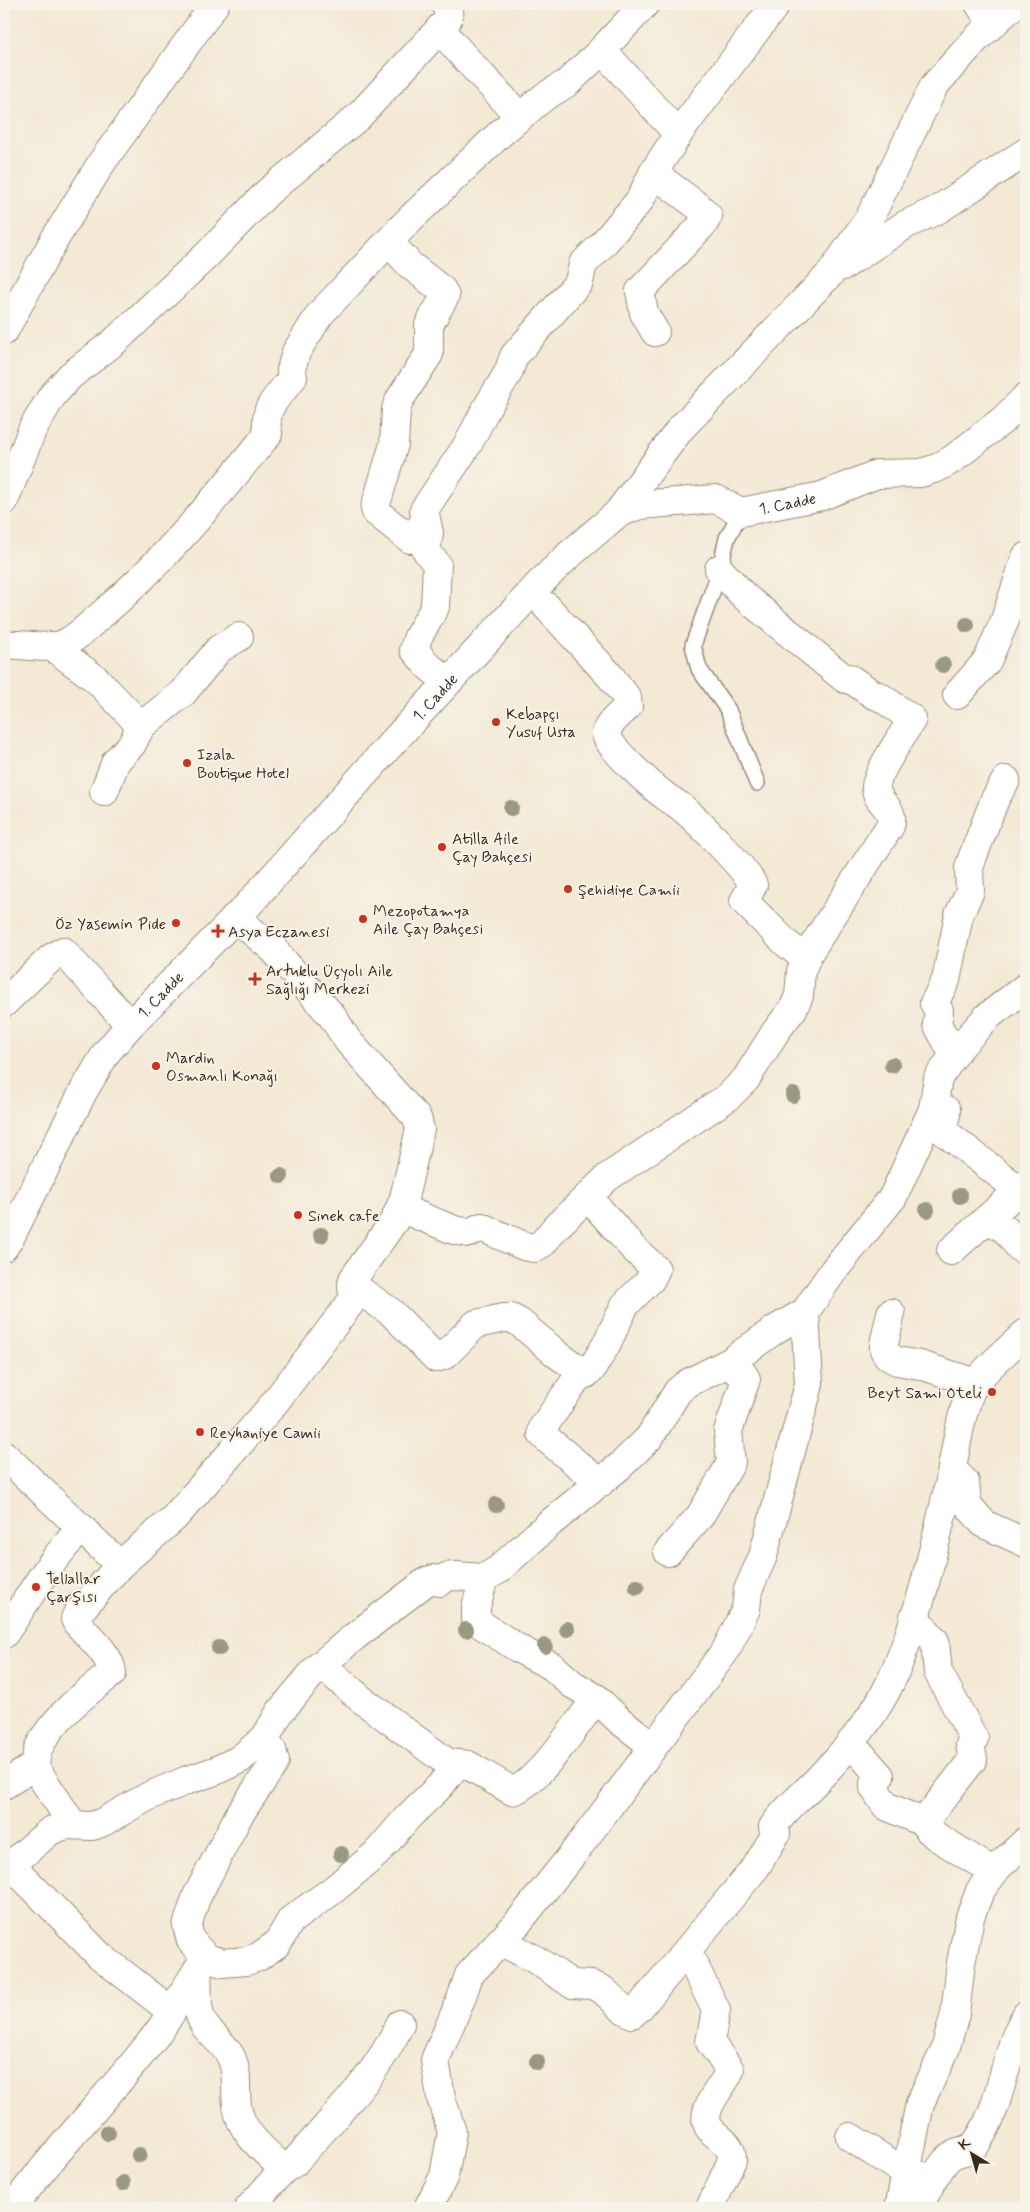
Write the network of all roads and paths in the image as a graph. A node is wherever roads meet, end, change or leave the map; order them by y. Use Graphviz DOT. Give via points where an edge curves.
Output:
graph roads {
  1 [pos="215,4"];
  2 [pos="644,4"];
  3 [pos="776,4"];
  4 [pos="1015,4"];
  5 [pos="986,14"];
  6 [pos="442,16"];
  7 [pos="602,50"];
  8 [pos="519,117"];
  9 [pos="678,134"];
  10 [pos="1026,152"];
  11 [pos="653,173"];
  12 [pos="389,242"];
  13 [pos="831,273"];
  14 [pos="4,330"];
  15 [pos="655,332"];
  16 [pos="1026,397"];
  17 [pos="4,500"];
  18 [pos="742,512"];
  19 [pos="617,514"];
  20 [pos="426,519"];
  21 [pos="1026,557"];
  22 [pos="719,569"];
  23 [pos="546,606"];
  24 [pos="239,637"];
  25 [pos="4,645"];
  26 [pos="51,646"];
  27 [pos="448,682"];
  28 [pos="957,695"];
  29 [pos="141,726"];
  30 [pos="1006,780"];
  31 [pos="757,783"];
  32 [pos="104,792"];
  33 [pos="235,917"];
  34 [pos="806,959"];
  35 [pos="1026,988"];
  36 [pos="4,1002"];
  37 [pos="130,1025"];
  38 [pos="954,1055"];
  39 [pos="934,1105"];
  40 [pos="1023,1187"];
  41 [pos="588,1197"];
  42 [pos="400,1208"];
  43 [pos="987,1219"];
  44 [pos="4,1247"];
  45 [pos="951,1250"];
  46 [pos="1026,1251"];
  47 [pos="352,1285"];
  48 [pos="805,1312"];
  49 [pos="891,1313"];
  50 [pos="1026,1333"];
  51 [pos="726,1364"];
  52 [pos="586,1374"];
  53 [pos="976,1383"];
  54 [pos="4,1455"];
  55 [pos="952,1470"];
  56 [pos="600,1483"];
  57 [pos="82,1528"];
  58 [pos="1026,1543"];
  59 [pos="668,1552"];
  60 [pos="120,1565"];
  61 [pos="484,1578"];
  62 [pos="914,1617"];
  63 [pos="4,1634"];
  64 [pos="322,1665"];
  65 [pos="596,1698"];
  66 [pos="265,1738"];
  67 [pos="850,1743"];
  68 [pos="653,1746"];
  69 [pos="457,1764"];
  70 [pos="34,1766"];
  71 [pos="4,1785"];
  72 [pos="927,1824"];
  73 [pos="73,1825"];
  74 [pos="1026,1841"];
  75 [pos="7,1868"];
  76 [pos="994,1872"];
  77 [pos="500,1941"];
  78 [pos="687,1951"];
  79 [pos="202,1964"];
  80 [pos="171,2010"];
  81 [pos="1026,2015"];
  82 [pos="400,2024"];
  83 [pos="850,2137"];
  84 [pos="284,2169"];
  85 [pos="907,2174"];
  86 [pos="936,2175"];
  87 [pos="12,2208"];
  88 [pos="249,2208"];
  89 [pos="428,2208"];
  90 [pos="710,2208"];
  91 [pos="899,2208"];
  92 [pos="919,2208"];
  1 -- 14 [label="street" via="102,162 52,242"];
  2 -- 7 [label="street"];
  3 -- 9 [label="street"];
  4 -- 5 [label="street"];
  5 -- 13 [label="street" via="977,38 934,86 870,217"];
  6 -- 8 [label="street" via="458,52"];
  6 -- 17 [label="street" via="358,117 268,192 114,342 70,376 52,396 33,428"];
  7 -- 8 [label="street" via="567,82"];
  7 -- 9 [label="street"];
  8 -- 12 [label="street" via="443,186"];
  9 -- 11 [label="street"];
  10 -- 13 [label="street" via="939,209 905,225"];
  11 -- 15 [label="street" via="708,216 640,291 644,313"];
  11 -- 20 [label="street" via="640,200 582,264 579,282 514,356 508,373 468,444 424,510"];
  12 -- 20 [label="street" via="445,296 429,325 429,354 396,409 394,444 375,508 410,539"];
  12 -- 26 [label="street" via="320,314 296,352 291,370 293,377 267,410 268,434 191,527 125,595 80,633 62,644"];
  13 -- 19 [label="street" via="681,428"];
  16 -- 18 [label="street, 1. Cadde" via="1004,419 937,468 921,473 877,474 822,496"];
  18 -- 19 [label="street, 1. Cadde" via="716,499 640,505"];
  18 -- 22 [label="lane" via="727,538"];
  19 -- 27 [label="street, 1. Cadde" via="539,584"];
  20 -- 27 [label="street" via="429,532 426,550 437,565 435,608 414,650"];
  21 -- 28 [label="street" via="1006,620 987,661"];
  22 -- 31 [label="lane" via="693,645 699,669 728,710"];
  22 -- 34 [label="street" via="745,597 845,679 849,678 912,719 878,776 875,787 892,818 890,826"];
  23 -- 34 [label="street" via="627,698 628,706 609,727 608,740 729,855 754,885 744,901"];
  24 -- 29 [label="street" via="219,649 182,693"];
  25 -- 26 [label="street"];
  26 -- 29 [label="street" via="96,679"];
  27 -- 33 [label="street, 1. Cadde"];
  29 -- 32 [label="street" via="132,744 116,761"];
  30 -- 38 [label="street" via="995,799 969,868 970,891 959,915 946,980 934,1003 939,1011 937,1024"];
  33 -- 37 [label="street, 1. Cadde"];
  33 -- 42 [label="street" via="272,948 332,1016 348,1041 418,1118 420,1128"];
  34 -- 41 [label="street" via="801,971 799,996 793,1009 746,1079 728,1097 608,1177"];
  35 -- 38 [label="street" via="987,1017"];
  36 -- 37 [label="street" via="51,958 63,951"];
  37 -- 44 [label="street, 1. Cadde" via="106,1053 83,1092"];
  38 -- 39 [label="street" via="938,1078"];
  39 -- 40 [label="street" via="946,1110 942,1130 973,1156"];
  39 -- 48 [label="street" via="893,1197"];
  40 -- 43 [label="street"];
  41 -- 42 [label="street" via="543,1243 534,1248 481,1227 469,1233 454,1230"];
  41 -- 52 [label="street" via="656,1269 651,1279 624,1305 606,1345"];
  42 -- 47 [label="street"];
  43 -- 45 [label="street"];
  43 -- 46 [label="street" via="1006,1230"];
  47 -- 52 [label="street" via="392,1313 436,1358 446,1355 476,1324 511,1318"];
  47 -- 60 [label="street" via="355,1298 272,1406 174,1518"];
  48 -- 51 [label="street"];
  48 -- 68 [label="street" via="809,1384 766,1546 748,1590 746,1609 726,1650"];
  49 -- 53 [label="street" via="884,1344 888,1356"];
  50 -- 53 [label="street"];
  51 -- 56 [label="street" via="688,1382 678,1391 649,1438"];
  51 -- 59 [label="street" via="746,1379 728,1431 731,1463 700,1516"];
  52 -- 56 [label="street" via="578,1377 543,1427 542,1434"];
  53 -- 55 [label="street" via="968,1398"];
  54 -- 57 [label="street"];
  55 -- 58 [label="street" via="965,1482 967,1504 984,1524"];
  55 -- 62 [label="street"];
  56 -- 61 [label="street" via="498,1570"];
  57 -- 60 [label="street"];
  57 -- 63 [label="street" via="46,1571"];
  60 -- 70 [label="street" via="75,1619 112,1666 112,1673 57,1721 39,1748"];
  61 -- 64 [label="street" via="455,1576 440,1582 434,1578"];
  61 -- 65 [label="street" via="476,1619"];
  62 -- 67 [label="street" via="881,1700"];
  62 -- 72 [label="street" via="936,1642 938,1672 974,1739 970,1745 973,1759 936,1805"];
  64 -- 66 [label="street" via="280,1712"];
  64 -- 69 [label="street" via="396,1725 448,1763"];
  65 -- 68 [label="street"];
  65 -- 69 [label="street" via="568,1738 519,1790 512,1791 468,1765"];
  66 -- 73 [label="street" via="240,1759 149,1796 102,1823"];
  66 -- 79 [label="street" via="275,1762 238,1815 196,1898 187,1926"];
  67 -- 72 [label="street" via="880,1776 874,1788 886,1806"];
  67 -- 78 [label="street" via="779,1819 773,1827 776,1834 756,1867"];
  68 -- 77 [label="street" via="573,1854"];
  69 -- 79 [label="street" via="376,1854 291,1920 277,1944 246,1961"];
  70 -- 71 [label="street"];
  70 -- 73 [label="street"];
  72 -- 76 [label="street" via="928,1830 936,1837"];
  73 -- 75 [label="street" via="50,1831"];
  74 -- 76 [label="street"];
  75 -- 80 [label="street" via="100,1955"];
  76 -- 85 [label="street" via="980,1891 970,1916 955,2014 945,2050 920,2103"];
  77 -- 78 [label="street" via="572,1984 592,1985 604,1990 632,2014"];
  77 -- 89 [label="street" via="468,1975 435,2060 441,2098 452,2132 444,2176"];
  78 -- 90 [label="street" via="716,2010 710,2042 730,2070 707,2113 710,2130 732,2152 732,2160"];
  79 -- 80 [label="street"];
  79 -- 84 [label="street" via="196,2006 204,2026 232,2059 240,2118 256,2142"];
  80 -- 87 [label="street" via="158,2033"];
  81 -- 86 [label="street" via="1016,2033 987,2125 967,2152 951,2156"];
  82 -- 84 [label="street" via="360,2088 294,2163"];
  83 -- 85 [label="street"];
  84 -- 88 [label="street"];
  85 -- 86 [label="street" via="918,2177"];
  85 -- 91 [label="street"];
  86 -- 92 [label="street"];
}
